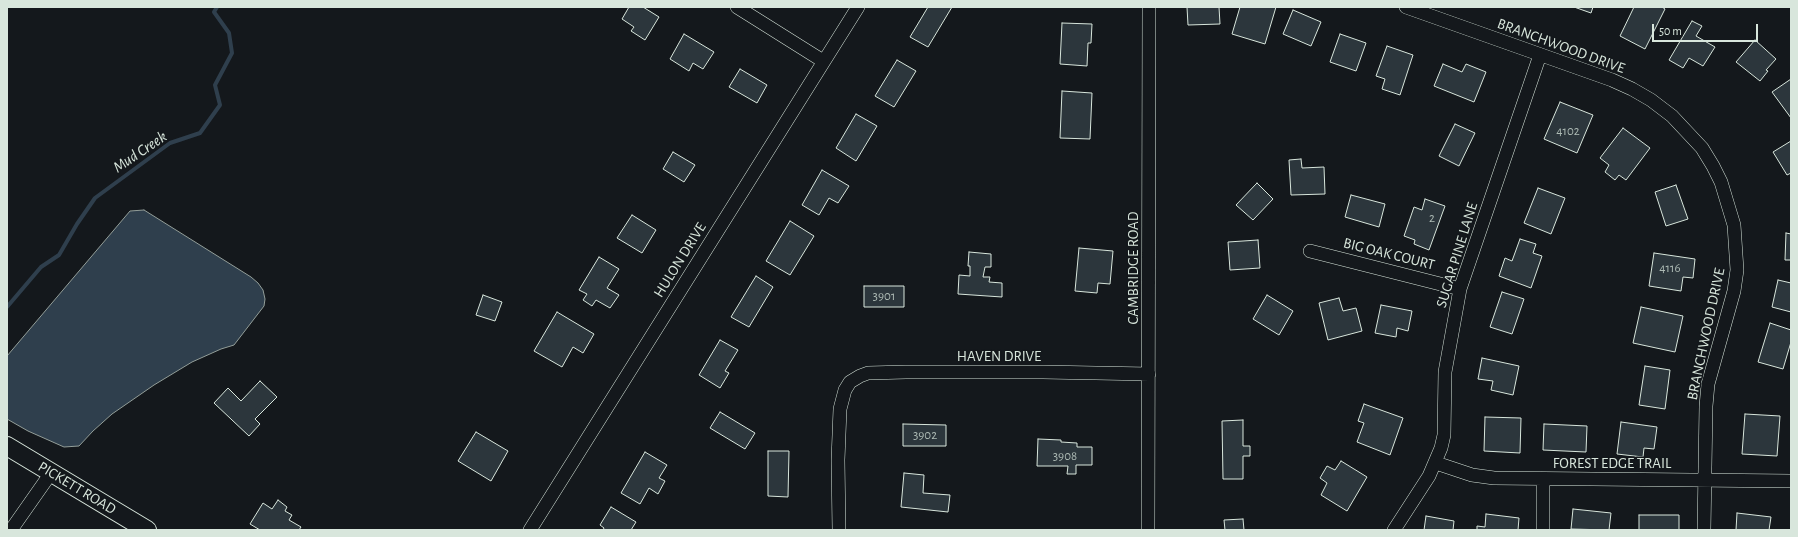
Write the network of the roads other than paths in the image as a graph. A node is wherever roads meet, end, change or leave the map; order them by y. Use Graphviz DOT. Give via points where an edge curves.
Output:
graph roads {
  1 [pos="737,7"];
  2 [pos="858,7"];
  3 [pos="1149,7"];
  4 [pos="1406,7"];
  5 [pos="1540,55"];
  6 [pos="823,61"];
  7 [pos="1310,251"];
  8 [pos="1460,289"];
  9 [pos="1149,374"];
  10 [pos="7,446"];
  11 [pos="1436,463"];
  12 [pos="51,473"];
  13 [pos="1543,479"];
  14 [pos="1704,480"];
  15 [pos="1791,481"];
  16 [pos="11,530"];
  17 [pos="147,530"];
  18 [pos="530,530"];
  19 [pos="838,530"];
  20 [pos="1148,530"];
  21 [pos="1394,530"];
  22 [pos="1543,530"];
  23 [pos="1704,530"];
  1 -- 6 [label="street"];
  2 -- 6 [label="street, HULON DRIVE"];
  3 -- 9 [label="street, CAMBRIDGE ROAD"];
  4 -- 5 [label="street, BRANCHWOOD DRIVE"];
  5 -- 8 [label="street, SUGAR PINE LANE"];
  5 -- 14 [label="street, BRANCHWOOD DRIVE" via="1612,80 1651,100 1672,116 1702,148 1721,182 1734,225 1737,270 1734,291 1708,384"];
  6 -- 18 [label="street, HULON DRIVE"];
  7 -- 8 [label="street, BIG OAK COURT"];
  8 -- 11 [label="street, SUGAR PINE LANE" via="1445,372 1444,435"];
  9 -- 19 [label="street, HAVEN DRIVE" via="899,372 868,374 850,382 842,399 839,423"];
  9 -- 20 [label="street, CAMBRIDGE ROAD"];
  10 -- 12 [label="street, PICKETT ROAD"];
  11 -- 13 [label="street, FOREST EDGE TRAIL" via="1472,475"];
  11 -- 21 [label="street, SUGAR PINE LANE"];
  12 -- 16 [label="street"];
  12 -- 17 [label="street, PICKETT ROAD"];
  13 -- 14 [label="street, FOREST EDGE TRAIL"];
  13 -- 22 [label="street"];
  14 -- 15 [label="street, FOREST EDGE TRAIL"];
  14 -- 23 [label="street, BRANCHWOOD DRIVE"];
}
